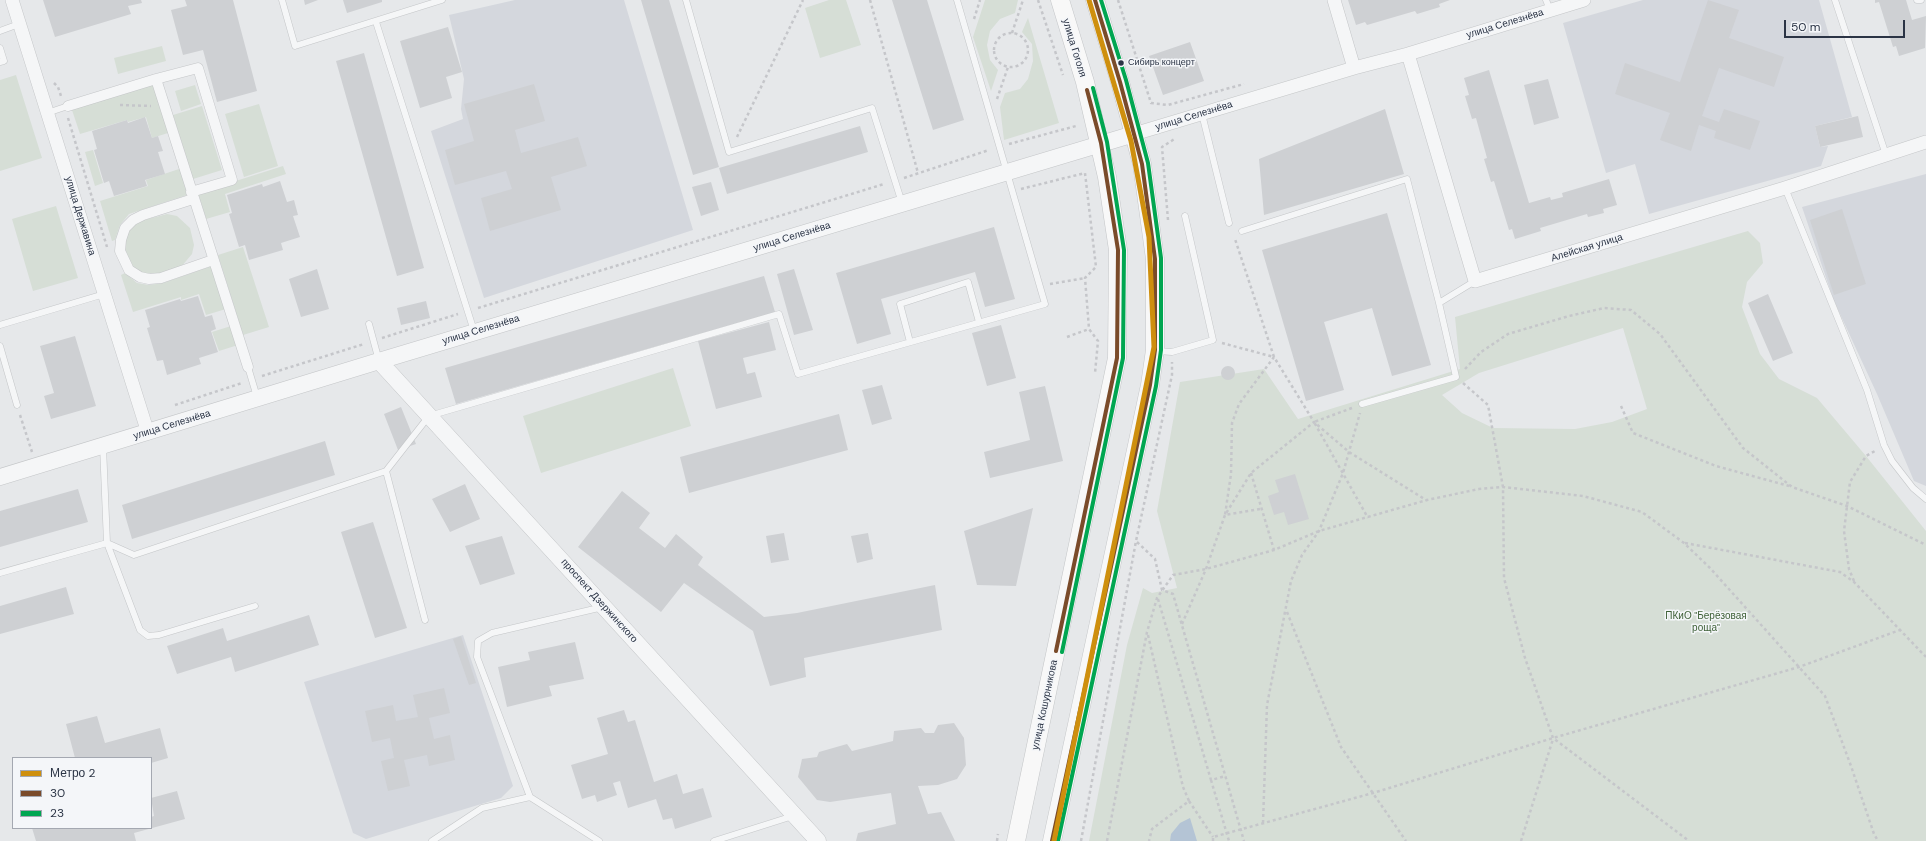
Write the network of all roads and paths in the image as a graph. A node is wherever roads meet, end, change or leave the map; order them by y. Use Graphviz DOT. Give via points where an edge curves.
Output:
graph roads {
  1 [pos="12,0"];
  2 [pos="282,0"];
  3 [pos="442,0"];
  4 [pos="686,0"];
  5 [pos="803,0"];
  6 [pos="870,0"];
  7 [pos="957,0"];
  8 [pos="1023,0"];
  9 [pos="1038,0"];
  10 [pos="1060,0"];
  11 [pos="1095,0"];
  12 [pos="1118,0"];
  13 [pos="1334,0"];
  14 [pos="1584,0"];
  15 [pos="1835,0"];
  16 [pos="1917,0"];
  17 [pos="1921,0"];
  18 [pos="1548,5"];
  19 [pos="376,22"];
  20 [pos="19,24"];
  21 [pos="0,31"];
  22 [pos="1012,33"];
  23 [pos="0,48"];
  24 [pos="1408,54"];
  25 [pos="0,62"];
  26 [pos="1354,68"];
  27 [pos="156,79"];
  28 [pos="1065,79"];
  29 [pos="1251,82"];
  30 [pos="113,105"];
  31 [pos="68,106"];
  32 [pos="47,113"];
  33 [pos="153,113"];
  34 [pos="1202,114"];
  35 [pos="1075,120"];
  36 [pos="1134,134"];
  37 [pos="1926,142"];
  38 [pos="1100,143"];
  39 [pos="999,147"];
  40 [pos="729,152"];
  41 [pos="1886,155"];
  42 [pos="1007,172"];
  43 [pos="918,173"];
  44 [pos="895,181"];
  45 [pos="1785,188"];
  46 [pos="1012,191"];
  47 [pos="192,196"];
  48 [pos="902,204"];
  49 [pos="1185,216"];
  50 [pos="1229,223"];
  51 [pos="1242,231"];
  52 [pos="213,260"];
  53 [pos="1085,278"];
  54 [pos="1475,282"];
  55 [pos="1040,286"];
  56 [pos="104,294"];
  57 [pos="1439,303"];
  58 [pos="468,311"];
  59 [pos="979,322"];
  60 [pos="369,324"];
  61 [pos="0,325"];
  62 [pos="1089,328"];
  63 [pos="475,332"];
  64 [pos="1067,337"];
  65 [pos="374,340"];
  66 [pos="1212,340"];
  67 [pos="910,342"];
  68 [pos="0,346"];
  69 [pos="1155,350"];
  70 [pos="1274,357"];
  71 [pos="379,361"];
  72 [pos="248,367"];
  73 [pos="1095,377"];
  74 [pos="1456,377"];
  75 [pos="251,380"];
  76 [pos="258,399"];
  77 [pos="1362,404"];
  78 [pos="17,405"];
  79 [pos="171,406"];
  80 [pos="1621,406"];
  81 [pos="429,416"];
  82 [pos="1314,422"];
  83 [pos="148,433"];
  84 [pos="1884,445"];
  85 [pos="103,446"];
  86 [pos="40,452"];
  87 [pos="1349,452"];
  88 [pos="386,471"];
  89 [pos="1251,473"];
  90 [pos="1343,473"];
  91 [pos="0,477"];
  92 [pos="1792,487"];
  93 [pos="1503,488"];
  94 [pos="1926,499"];
  95 [pos="1427,500"];
  96 [pos="1847,506"];
  97 [pos="1260,509"];
  98 [pos="1225,515"];
  99 [pos="1368,518"];
  100 [pos="1319,531"];
  101 [pos="1136,542"];
  102 [pos="107,543"];
  103 [pos="1684,543"];
  104 [pos="1926,545"];
  105 [pos="1274,550"];
  106 [pos="1206,569"];
  107 [pos="0,573"];
  108 [pos="1854,582"];
  109 [pos="1162,590"];
  110 [pos="1157,598"];
  111 [pos="255,606"];
  112 [pos="604,607"];
  113 [pos="1286,611"];
  114 [pos="425,620"];
  115 [pos="1182,624"];
  116 [pos="1900,630"];
  117 [pos="1147,632"];
  118 [pos="1926,657"];
  119 [pos="1799,667"];
  120 [pos="1554,738"];
  121 [pos="1226,776"];
  122 [pos="1211,780"];
  123 [pos="1374,793"];
  124 [pos="530,797"];
  125 [pos="1189,801"];
  126 [pos="794,815"];
  127 [pos="1263,823"];
  128 [pos="1241,830"];
  129 [pos="999,833"];
  130 [pos="1227,834"];
  131 [pos="1213,839"];
  132 [pos="432,841"];
  133 [pos="599,841"];
  134 [pos="714,841"];
  135 [pos="818,841"];
  136 [pos="997,841"];
  137 [pos="1016,841"];
  138 [pos="1052,841"];
  139 [pos="1107,841"];
  140 [pos="1149,841"];
  141 [pos="1229,841"];
  142 [pos="1244,841"];
  143 [pos="1406,841"];
  144 [pos="1521,841"];
  145 [pos="1689,841"];
  146 [pos="1878,841"];
  1 -- 20 [label="street, улица Державина"];
  2 -- 19 [label="lane" via="294,46"];
  3 -- 19 [label="lane"];
  4 -- 40 [label="lane"];
  5 -- 40 [label="path"];
  6 -- 43 [label="path"];
  7 -- 39 [label="lane"];
  8 -- 22 [label="path"];
  9 -- 28 [label="path"];
  10 -- 38 [label="main road, улица Гоголя"];
  11 -- 36 [label="main road"];
  12 -- 29 [label="path" via="1151,103 1168,105"];
  13 -- 26 [label="street"];
  14 -- 18 [label="street, улица Селезнёва"];
  15 -- 41 [label="lane"];
  16 -- 17 [label="lane"];
  18 -- 24 [label="street, улица Селезнёва"];
  19 -- 58 [label="lane"];
  20 -- 21 [label="lane"];
  20 -- 32 [label="street, улица Державина"];
  22 -- 22 [label="path" via="1001,36 994,46 998,62 1008,67 1019,66 1028,52 1026,41"];
  23 -- 25 [label="lane" via="4,61"];
  24 -- 26 [label="street, улица Селезнёва"];
  24 -- 54 [label="street"];
  26 -- 34 [label="street, улица Селезнёва"];
  27 -- 31 [label="street"];
  27 -- 47 [label="street"];
  27 -- 47 [label="street" via="198,68 232,180"];
  30 -- 33 [label="path" via="151,106"];
  31 -- 32 [label="lane"];
  32 -- 56 [label="street, улица Державина"];
  34 -- 36 [label="street, улица Селезнёва"];
  34 -- 50 [label="lane"];
  35 -- 39 [label="path" via="1076,126"];
  36 -- 38 [label="street, улица Селезнёва"];
  36 -- 69 [label="main road" via="1142,164 1156,259"];
  37 -- 41 [label="street, Алейская улица"];
  38 -- 42 [label="street, улица Селезнёва"];
  38 -- 137 [label="main road, улица Кошурникова" via="1118,250 1117,358"];
  39 -- 42 [label="lane"];
  39 -- 43 [label="path"];
  40 -- 44 [label="lane" via="872,108"];
  41 -- 45 [label="street, Алейская улица"];
  42 -- 46 [label="lane"];
  42 -- 48 [label="street, улица Селезнёва"];
  43 -- 44 [label="path"];
  44 -- 48 [label="lane"];
  44 -- 58 [label="path"];
  45 -- 54 [label="street, Алейская улица"];
  45 -- 84 [label="lane" via="1867,390"];
  46 -- 53 [label="path" via="1085,173 1096,267"];
  46 -- 55 [label="lane"];
  47 -- 52 [label="street"];
  47 -- 52 [label="street" via="133,220 125,228 120,251 129,270 149,279 161,278"];
  48 -- 63 [label="street, улица Селезнёва"];
  49 -- 66 [label="lane"];
  50 -- 70 [label="path"];
  51 -- 57 [label="lane" via="1407,179"];
  52 -- 72 [label="street"];
  53 -- 55 [label="path"];
  53 -- 62 [label="path"];
  54 -- 57 [label="lane"];
  55 -- 59 [label="lane" via="1045,304"];
  56 -- 61 [label="lane"];
  56 -- 83 [label="street, улица Державина"];
  57 -- 74 [label="lane"];
  58 -- 63 [label="lane"];
  58 -- 65 [label="path"];
  59 -- 67 [label="lane"];
  59 -- 67 [label="lane" via="968,282 900,304"];
  60 -- 65 [label="lane"];
  62 -- 64 [label="path"];
  62 -- 73 [label="path" via="1098,341"];
  63 -- 71 [label="street, улица Селезнёва"];
  65 -- 71 [label="lane"];
  65 -- 75 [label="path"];
  66 -- 69 [label="lane" via="1172,352"];
  66 -- 70 [label="path"];
  67 -- 81 [label="lane" via="798,374 779,314"];
  68 -- 78 [label="lane"];
  69 -- 138 [label="main road"];
  70 -- 82 [label="path"];
  70 -- 98 [label="path" via="1239,404 1232,424"];
  71 -- 76 [label="street, улица Селезнёва"];
  71 -- 81 [label="street, проспект Дзержинского"];
  72 -- 75 [label="lane"];
  74 -- 77 [label="lane"];
  74 -- 92 [label="path" via="1482,352 1508,334 1604,308 1631,310 1660,334 1743,448"];
  74 -- 93 [label="path" via="1488,405"];
  75 -- 76 [label="lane"];
  75 -- 79 [label="path"];
  76 -- 83 [label="street, улица Селезнёва"];
  77 -- 82 [label="path"];
  77 -- 87 [label="path"];
  78 -- 86 [label="path" via="32,455"];
  80 -- 92 [label="path" via="1633,433 1716,466"];
  81 -- 88 [label="lane"];
  81 -- 112 [label="street, проспект Дзержинского"];
  82 -- 87 [label="path"];
  82 -- 89 [label="path"];
  82 -- 90 [label="path"];
  83 -- 85 [label="street, улица Селезнёва"];
  84 -- 94 [label="lane" via="1892,461 1913,488"];
  84 -- 96 [label="path" via="1866,456 1850,482"];
  85 -- 91 [label="street, улица Селезнёва"];
  85 -- 102 [label="lane"];
  87 -- 90 [label="path"];
  87 -- 95 [label="path"];
  88 -- 102 [label="lane" via="134,555"];
  88 -- 114 [label="lane"];
  89 -- 97 [label="path"];
  89 -- 98 [label="path"];
  90 -- 99 [label="path"];
  90 -- 100 [label="path"];
  92 -- 96 [label="path"];
  93 -- 95 [label="path" via="1479,489"];
  93 -- 103 [label="path" via="1584,496 1642,512"];
  93 -- 120 [label="path" via="1504,578 1525,658"];
  95 -- 99 [label="path"];
  96 -- 104 [label="path"];
  96 -- 108 [label="path" via="1844,531 1849,569"];
  97 -- 98 [label="path"];
  97 -- 105 [label="path"];
  98 -- 106 [label="path"];
  99 -- 100 [label="path"];
  100 -- 105 [label="path"];
  100 -- 113 [label="path" via="1302,555 1291,581"];
  101 -- 109 [label="path" via="1155,559"];
  102 -- 107 [label="lane"];
  102 -- 111 [label="lane" via="140,630 148,636 159,635"];
  103 -- 108 [label="path" via="1840,572"];
  103 -- 119 [label="path" via="1710,568"];
  105 -- 106 [label="path"];
  106 -- 109 [label="path" via="1173,575"];
  106 -- 115 [label="path"];
  108 -- 116 [label="path"];
  109 -- 110 [label="path"];
  109 -- 115 [label="path" via="1173,594"];
  110 -- 117 [label="path"];
  110 -- 122 [label="path"];
  112 -- 124 [label="lane" via="492,633 478,641 477,657"];
  112 -- 126 [label="street, проспект Дзержинского"];
  113 -- 123 [label="path" via="1341,747"];
  113 -- 127 [label="path" via="1267,705"];
  115 -- 121 [label="path"];
  116 -- 118 [label="path"];
  116 -- 119 [label="path"];
  117 -- 125 [label="path" via="1183,787"];
  117 -- 139 [label="path"];
  119 -- 120 [label="path"];
  119 -- 146 [label="path" via="1825,696"];
  120 -- 123 [label="path"];
  120 -- 144 [label="path"];
  120 -- 145 [label="path"];
  121 -- 122 [label="path"];
  121 -- 128 [label="path"];
  122 -- 130 [label="path"];
  123 -- 127 [label="path"];
  123 -- 143 [label="path"];
  124 -- 132 [label="lane" via="482,808"];
  124 -- 133 [label="lane"];
  125 -- 131 [label="path"];
  125 -- 140 [label="path" via="1152,829"];
  126 -- 134 [label="lane"];
  126 -- 135 [label="street, проспект Дзержинского"];
  127 -- 128 [label="path"];
  128 -- 130 [label="path"];
  128 -- 142 [label="path"];
  129 -- 136 [label="path"];
  130 -- 131 [label="path"];
  130 -- 141 [label="path"];
}
